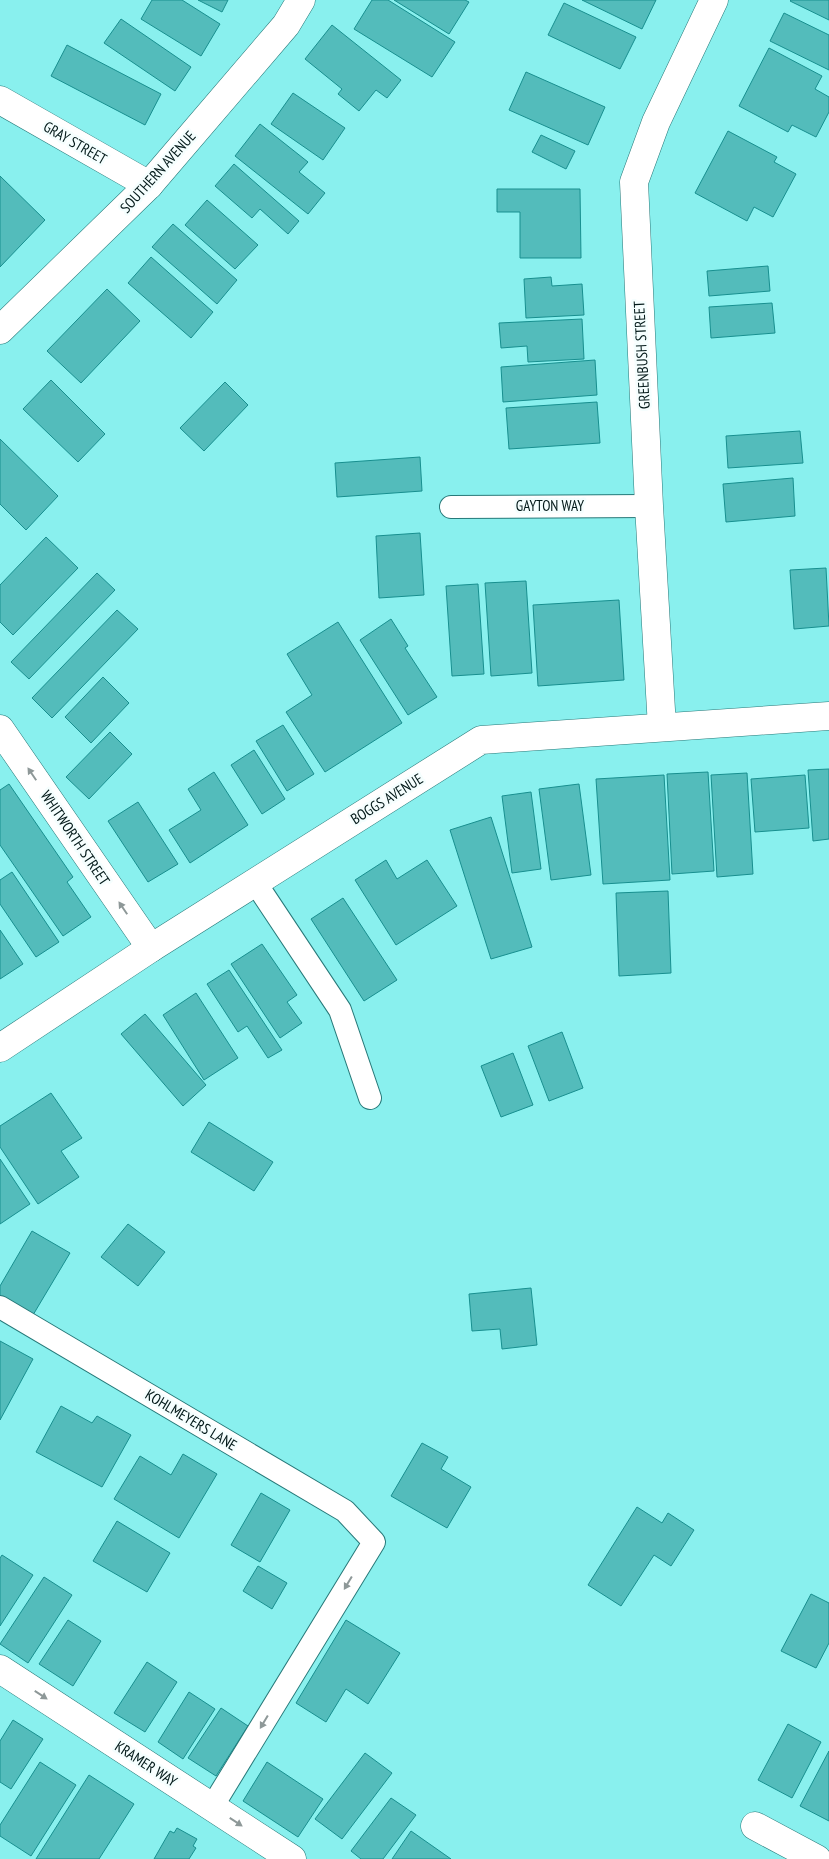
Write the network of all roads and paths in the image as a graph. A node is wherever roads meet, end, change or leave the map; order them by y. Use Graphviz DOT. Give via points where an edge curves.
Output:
graph roads {
  1 [pos="301,0"];
  2 [pos="714,0"];
  3 [pos="0,100"];
  4 [pos="149,185"];
  5 [pos="0,330"];
  6 [pos="649,506"];
  7 [pos="451,507"];
  8 [pos="829,716"];
  9 [pos="662,727"];
  10 [pos="0,729"];
  11 [pos="8,757"];
  12 [pos="255,882"];
  13 [pos="151,948"];
  14 [pos="0,1048"];
  15 [pos="370,1098"];
  16 [pos="0,1307"];
  17 [pos="0,1669"];
  18 [pos="212,1807"];
  19 [pos="755,1826"];
  20 [pos="292,1859"];
  21 [pos="817,1859"];
  1 -- 4 [label="street, SOUTHERN AVENUE" via="286,25"];
  2 -- 6 [label="street, GREENBUSH STREET" via="656,122 634,182"];
  3 -- 4 [label="street, GRAY STREET"];
  4 -- 5 [label="street, SOUTHERN AVENUE"];
  6 -- 7 [label="lane, GAYTON WAY"];
  6 -- 9 [label="street, GREENBUSH STREET"];
  8 -- 9 [label="street, BOGGS AVENUE"];
  9 -- 12 [label="street, BOGGS AVENUE" via="481,740"];
  10 -- 11 [label="street, WHITWORTH STREET"];
  13 -- 11 [label="street, WHITWORTH STREET, one-way"];
  12 -- 13 [label="street, BOGGS AVENUE"];
  12 -- 15 [label="lane" via="340,1010"];
  13 -- 14 [label="street, BOGGS AVENUE"];
  16 -- 18 [label="lane, KOHLMEYERS LANE, one-way" via="345,1511 374,1542"];
  17 -- 18 [label="street, KRAMER WAY, one-way"];
  18 -- 20 [label="street, KRAMER WAY, one-way"];
  19 -- 21 [label="street"];
}
